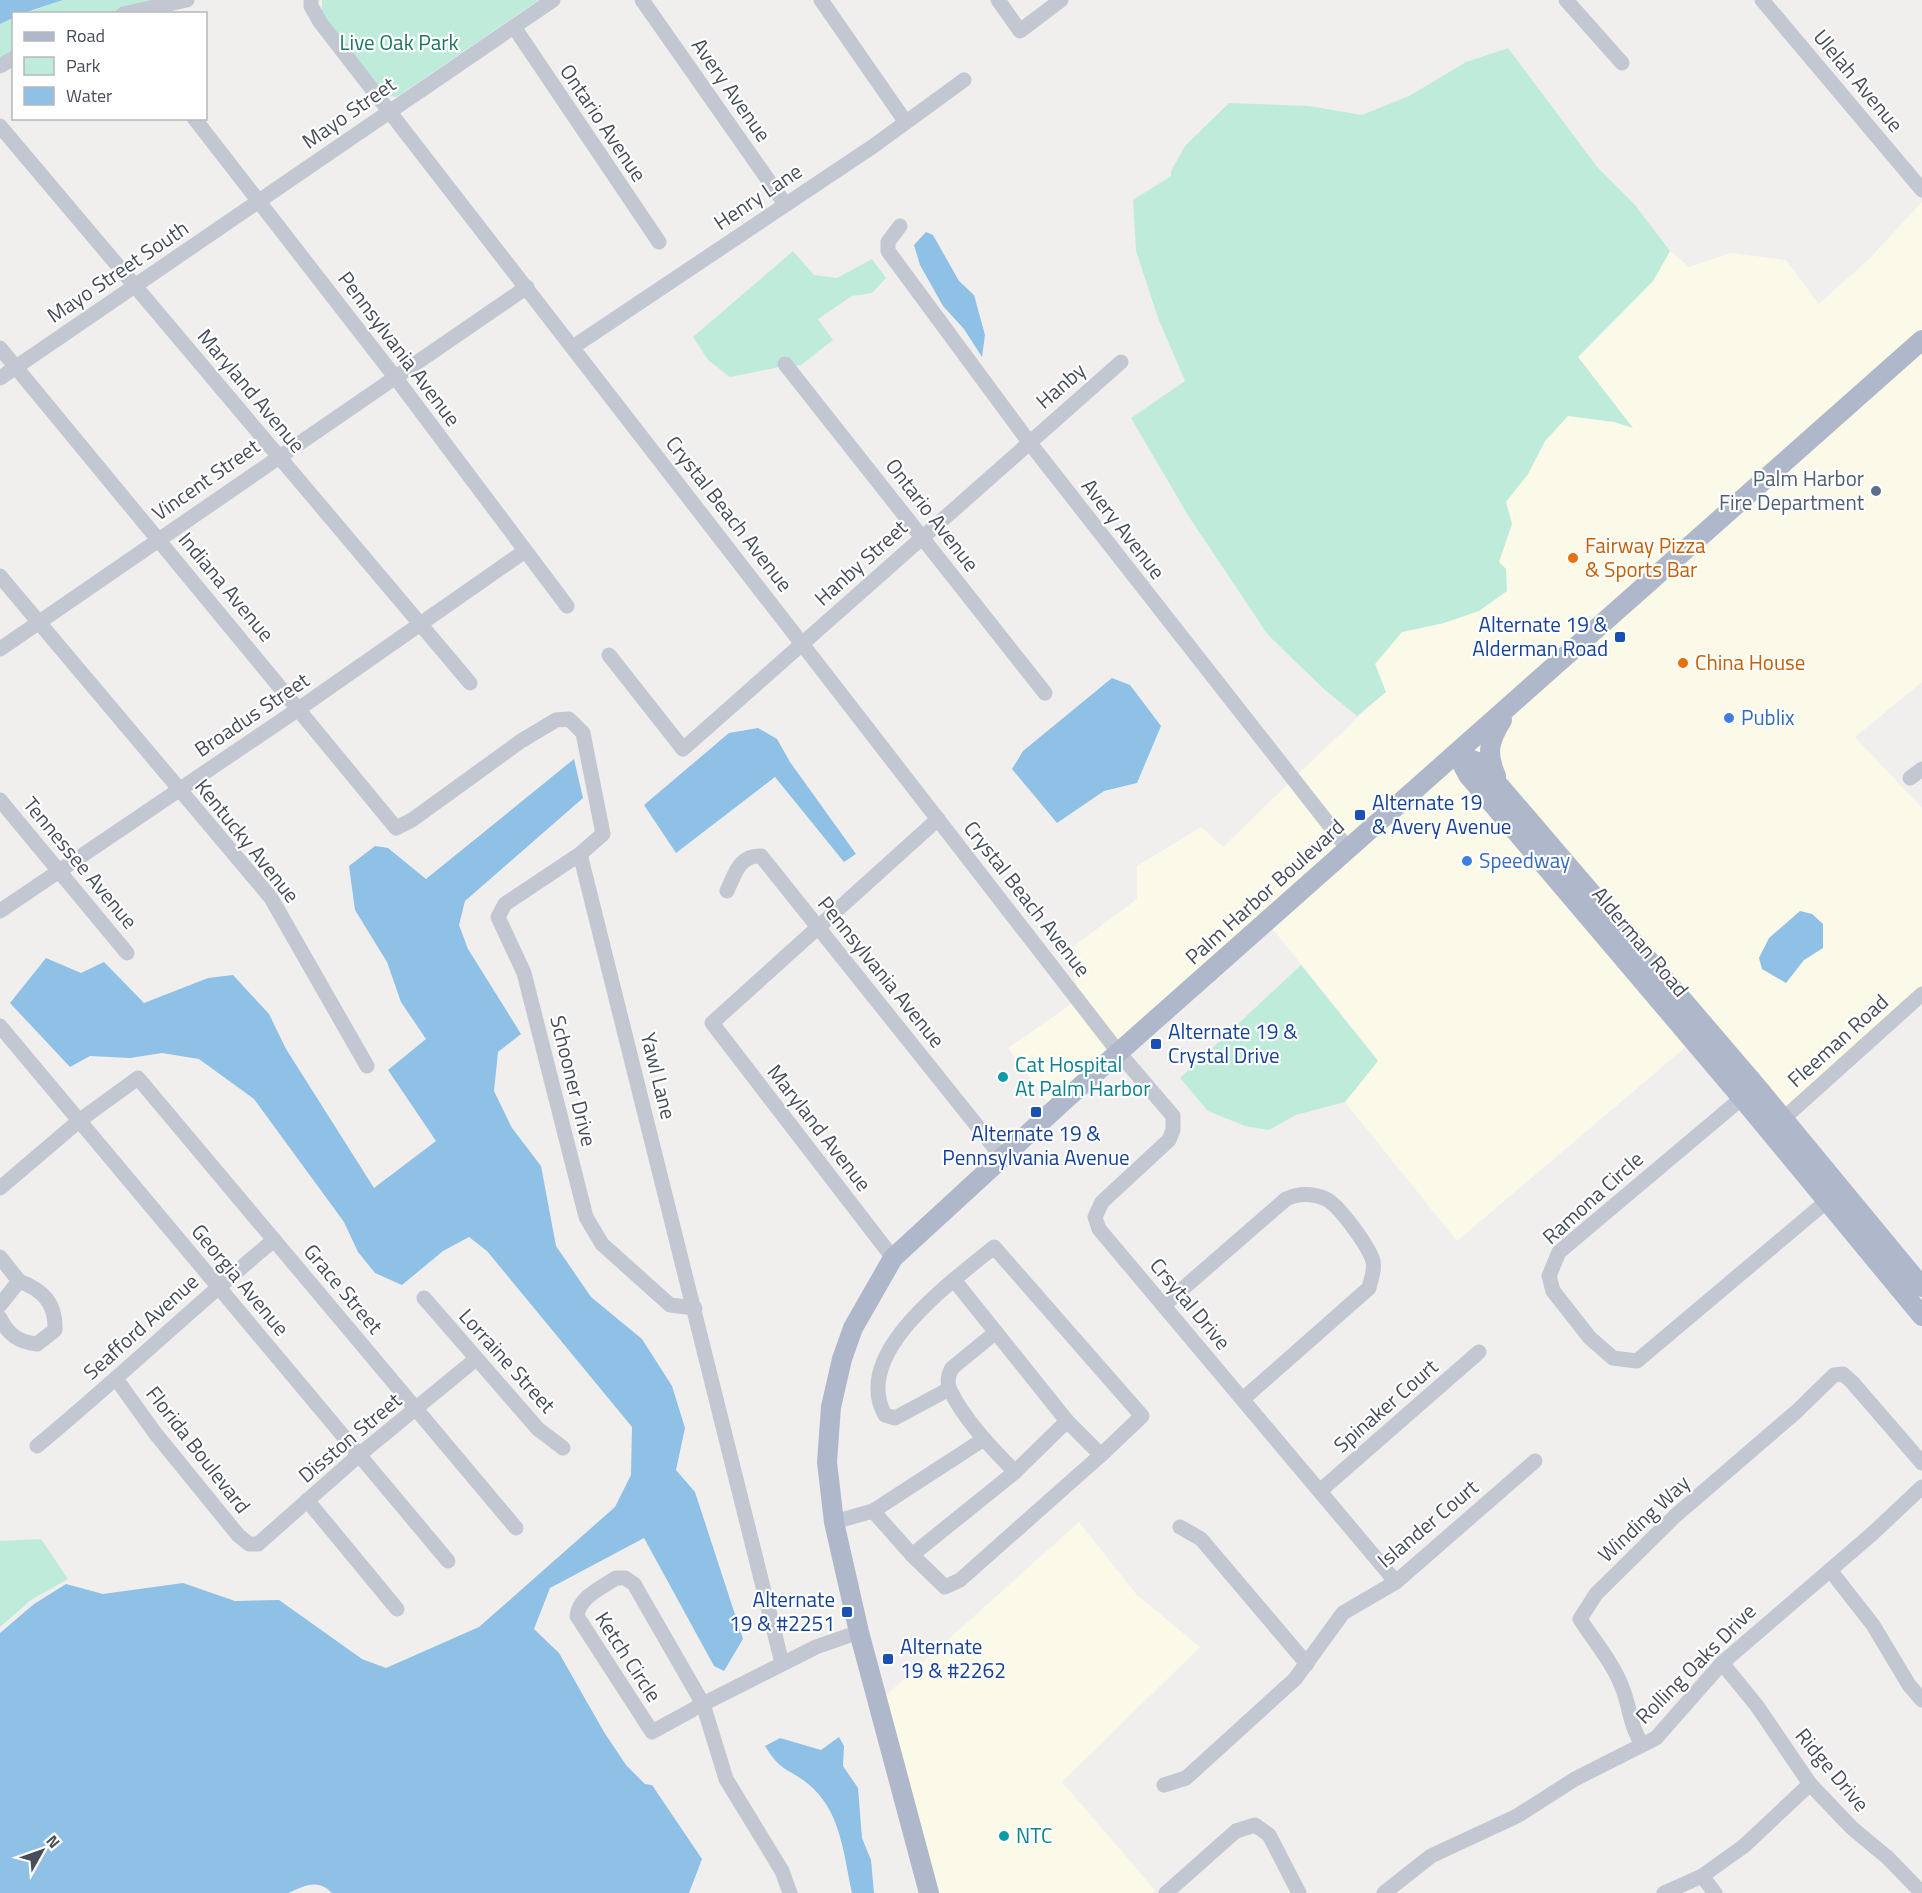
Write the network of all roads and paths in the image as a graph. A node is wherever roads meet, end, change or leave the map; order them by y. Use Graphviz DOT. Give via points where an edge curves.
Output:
graph roads {
  1 [pos="187,0"];
  2 [pos="311,0"];
  3 [pos="553,0"];
  4 [pos="642,0"];
  5 [pos="821,0"];
  6 [pos="998,0"];
  7 [pos="1061,0"];
  8 [pos="1566,0"];
  9 [pos="1762,0"];
  10 [pos="132,12"];
  11 [pos="514,27"];
  12 [pos="1622,63"];
  13 [pos="964,80"];
  14 [pos="389,111"];
  15 [pos="196,120"];
  16 [pos="904,121"];
  17 [pos="0,126"];
  18 [pos="1922,190"];
  19 [pos="259,201"];
  20 [pos="784,204"];
  21 [pos="900,226"];
  22 [pos="659,242"];
  23 [pos="135,286"];
  24 [pos="527,287"];
  25 [pos="1922,339"];
  26 [pos="573,347"];
  27 [pos="0,348"];
  28 [pos="1121,362"];
  29 [pos="785,364"];
  30 [pos="16,367"];
  31 [pos="395,377"];
  32 [pos="0,378"];
  33 [pos="1029,442"];
  34 [pos="278,455"];
  35 [pos="923,536"];
  36 [pos="159,538"];
  37 [pos="525,551"];
  38 [pos="0,576"];
  39 [pos="567,606"];
  40 [pos="39,621"];
  41 [pos="421,624"];
  42 [pos="803,644"];
  43 [pos="0,649"];
  44 [pos="609,655"];
  45 [pos="470,683"];
  46 [pos="1046,693"];
  47 [pos="1512,704"];
  48 [pos="300,708"];
  49 [pos="1457,754"];
  50 [pos="1500,787"];
  51 [pos="179,790"];
  52 [pos="0,800"];
  53 [pos="938,819"];
  54 [pos="1349,850"];
  55 [pos="580,854"];
  56 [pos="60,871"];
  57 [pos="727,891"];
  58 [pos="0,912"];
  59 [pos="818,926"];
  60 [pos="127,953"];
  61 [pos="1922,994"];
  62 [pos="0,1026"];
  63 [pos="1119,1053"];
  64 [pos="368,1065"];
  65 [pos="1742,1098"];
  66 [pos="1783,1119"];
  67 [pos="80,1120"];
  68 [pos="1002,1157"];
  69 [pos="0,1188"];
  70 [pos="1827,1201"];
  71 [pos="274,1240"];
  72 [pos="0,1257"];
  73 [pos="892,1258"];
  74 [pos="954,1280"];
  75 [pos="19,1281"];
  76 [pos="218,1286"];
  77 [pos="1922,1287"];
  78 [pos="424,1298"];
  79 [pos="0,1305"];
  80 [pos="1164,1305"];
  81 [pos="695,1308"];
  82 [pos="1922,1316"];
  83 [pos="0,1318"];
  84 [pos="996,1332"];
  85 [pos="1479,1353"];
  86 [pos="477,1359"];
  87 [pos="117,1380"];
  88 [pos="949,1389"];
  89 [pos="1243,1400"];
  90 [pos="417,1410"];
  91 [pos="1067,1421"];
  92 [pos="984,1439"];
  93 [pos="37,1446"];
  94 [pos="563,1448"];
  95 [pos="359,1455"];
  96 [pos="1101,1455"];
  97 [pos="1535,1461"];
  98 [pos="1922,1462"];
  99 [pos="1015,1472"];
  100 [pos="1922,1487"];
  101 [pos="1321,1490"];
  102 [pos="307,1500"];
  103 [pos="873,1510"];
  104 [pos="834,1522"];
  105 [pos="1180,1527"];
  106 [pos="516,1528"];
  107 [pos="249,1544"];
  108 [pos="912,1555"];
  109 [pos="447,1561"];
  110 [pos="1830,1570"];
  111 [pos="1396,1582"];
  112 [pos="397,1609"];
  113 [pos="859,1632"];
  114 [pos="782,1663"];
  115 [pos="1307,1664"];
  116 [pos="1722,1664"];
  117 [pos="1922,1700"];
  118 [pos="703,1704"];
  119 [pos="1642,1744"];
  120 [pos="1810,1784"];
  121 [pos="1164,1785"];
  122 [pos="1702,1876"];
  123 [pos="790,1893"];
  124 [pos="929,1893"];
  125 [pos="1166,1893"];
  126 [pos="1299,1893"];
  127 [pos="1384,1893"];
  128 [pos="1664,1893"];
  129 [pos="1715,1893"];
  130 [pos="1922,1893"];
  1 -- 10 [label="street"];
  2 -- 14 [label="street, Crystal Beach Avenue" via="310,6 318,19"];
  3 -- 11 [label="street, Mayo Street"];
  4 -- 20 [label="street, Avery Avenue"];
  5 -- 16 [label="street"];
  6 -- 7 [label="street" via="1020,31"];
  8 -- 12 [label="street"];
  9 -- 18 [label="street, Ulelah Avenue"];
  11 -- 14 [label="street, Mayo Street"];
  11 -- 22 [label="street, Ontario Avenue"];
  13 -- 16 [label="street, Henry Lane"];
  14 -- 19 [label="street, Mayo Street"];
  14 -- 24 [label="street, Crystal Beach Avenue"];
  15 -- 19 [label="street, Pennsylvania Avenue"];
  16 -- 20 [label="street, Henry Lane" via="872,147"];
  17 -- 23 [label="street, Maryland Avenue"];
  19 -- 23 [label="street, Mayo Street South"];
  19 -- 31 [label="street, Pennsylvania Avenue"];
  20 -- 26 [label="street, Henry Lane"];
  21 -- 33 [label="street, Avery Avenue" via="888,242 888,251"];
  23 -- 30 [label="street, Mayo Street South"];
  23 -- 34 [label="street, Maryland Avenue"];
  24 -- 26 [label="street, Crystal Beach Avenue"];
  24 -- 31 [label="street, Vincent Street"];
  25 -- 47 [label="main road, Palm Harbor Boulevard"];
  26 -- 42 [label="street, Crystal Beach Avenue"];
  27 -- 30 [label="street, Indiana Avenue"];
  28 -- 33 [label="street, Hanby"];
  29 -- 35 [label="street, Ontario Avenue"];
  30 -- 32 [label="street, Mayo Street South"];
  30 -- 36 [label="street, Indiana Avenue"];
  31 -- 34 [label="street, Vincent Street"];
  31 -- 37 [label="street, Pennsylvania Avenue"];
  33 -- 35 [label="street, Hanby Street"];
  33 -- 54 [label="street, Avery Avenue"];
  34 -- 36 [label="street, Vincent Street"];
  34 -- 41 [label="street, Maryland Avenue"];
  35 -- 42 [label="street, Hanby Street"];
  35 -- 46 [label="street, Ontario Avenue"];
  36 -- 40 [label="street, Vincent Street"];
  36 -- 48 [label="street, Indiana Avenue"];
  37 -- 39 [label="street, Pennsylvania Avenue"];
  37 -- 41 [label="street, Broadus Street"];
  38 -- 40 [label="street, Kentucky Avenue"];
  40 -- 43 [label="street, Vincent Street"];
  40 -- 51 [label="street, Kentucky Avenue"];
  41 -- 45 [label="street, Maryland Avenue"];
  41 -- 48 [label="street, Broadus Street"];
  42 -- 44 [label="street" via="683,749"];
  42 -- 53 [label="street, Crystal Beach Avenue"];
  47 -- 49 [label="main road, Palm Harbor Boulevard"];
  47 -- 50 [label="main road" via="1488,751"];
  48 -- 51 [label="street, Broadus Street"];
  48 -- 55 [label="street, Indiana Avenue" via="399,829 549,724 569,719 583,733 603,834"];
  49 -- 50 [label="main road, Alderman Road" via="1480,763"];
  49 -- 54 [label="main road, Palm Harbor Boulevard"];
  49 -- 65 [label="main road, Alderman Road" via="1468,775"];
  50 -- 66 [label="main road, Alderman Road"];
  51 -- 56 [label="street, Broadus Street"];
  51 -- 64 [label="street, Kentucky Avenue" via="271,898"];
  52 -- 56 [label="street, Tennessee Avenue"];
  53 -- 59 [label="street"];
  53 -- 63 [label="street, Crystal Beach Avenue"];
  54 -- 63 [label="main road, Palm Harbor Boulevard"];
  55 -- 81 [label="street, Yawl Lane"];
  55 -- 81 [label="street, Schooner Drive" via="504,904 498,917 524,972 592,1231 619,1261 670,1305"];
  56 -- 58 [label="street, Broadus Street"];
  56 -- 60 [label="street, Tennessee Avenue"];
  57 -- 59 [label="street, Pennsylvania Avenue" via="740,862 752,855 761,856"];
  59 -- 68 [label="street, Pennsylvania Avenue"];
  59 -- 73 [label="street, Maryland Avenue" via="712,1023"];
  61 -- 66 [label="street, Fleeman Road"];
  62 -- 67 [label="street, Georgia Avenue"];
  63 -- 68 [label="main road, Palm Harbor Boulevard"];
  63 -- 80 [label="street, Crsytal Drive" via="1173,1116 1173,1130 1169,1140 1102,1202 1095,1216 1099,1229"];
  65 -- 70 [label="main road, Alderman Road"];
  65 -- 70 [label="street, Ramona Circle" via="1559,1251 1549,1276 1553,1291 1590,1338 1613,1358 1637,1362"];
  66 -- 77 [label="main road, Alderman Road"];
  67 -- 69 [label="street"];
  67 -- 71 [label="street, Grace Street" via="138,1078"];
  67 -- 76 [label="street, Georgia Avenue"];
  68 -- 73 [label="main road, Palm Harbor Boulevard"];
  70 -- 82 [label="main road, Alderman Road"];
  71 -- 76 [label="street, Seafford Avenue"];
  71 -- 90 [label="street, Grace Street"];
  72 -- 75 [label="street"];
  73 -- 104 [label="main road, Palm Harbor Boulevard" via="853,1328 836,1378 826,1462"];
  74 -- 84 [label="street"];
  74 -- 88 [label="street" via="911,1320 885,1356 876,1387 885,1415 895,1418"];
  74 -- 96 [label="street" via="994,1247 1142,1416"];
  75 -- 79 [label="street"];
  75 -- 83 [label="street" via="40,1290 52,1305 55,1330 37,1344 21,1342 4,1328"];
  76 -- 87 [label="street, Seafford Avenue"];
  76 -- 95 [label="street, Georgia Avenue"];
  78 -- 86 [label="street, Lorraine Street"];
  80 -- 89 [label="street, Crsytal Drive"];
  80 -- 89 [label="street" via="1286,1199 1296,1195 1328,1200 1359,1236 1373,1262 1369,1288"];
  81 -- 114 [label="street, Yawl Lane"];
  84 -- 88 [label="street" via="952,1368"];
  84 -- 91 [label="street"];
  85 -- 101 [label="street, Spinaker Court"];
  86 -- 90 [label="street, Disston Street"];
  86 -- 94 [label="street, Lorraine Street" via="538,1429"];
  87 -- 93 [label="street, Seafford Avenue"];
  87 -- 107 [label="street, Florida Boulevard" via="155,1433"];
  88 -- 92 [label="street"];
  89 -- 101 [label="street, Crsytal Drive"];
  90 -- 95 [label="street, Disston Street"];
  90 -- 106 [label="street, Grace Street"];
  91 -- 96 [label="street"];
  91 -- 99 [label="street"];
  92 -- 99 [label="street"];
  92 -- 103 [label="street"];
  95 -- 102 [label="street, Disston Street"];
  95 -- 109 [label="street, Georgia Avenue"];
  96 -- 108 [label="street" via="960,1580 945,1587"];
  97 -- 111 [label="street, Islander Court"];
  98 -- 119 [label="street, Winding Way" via="1852,1382 1843,1374 1834,1375 1659,1531 1596,1594 1580,1619 1623,1688 1635,1734"];
  99 -- 108 [label="street"];
  100 -- 110 [label="street, Rolling Oaks Drive"];
  101 -- 111 [label="street, Crsytal Drive"];
  102 -- 107 [label="street, Disston Street" via="258,1544"];
  102 -- 112 [label="street"];
  103 -- 104 [label="street"];
  103 -- 108 [label="street"];
  104 -- 113 [label="main road, Palm Harbor Boulevard"];
  105 -- 115 [label="street" via="1201,1539"];
  110 -- 116 [label="street, Rolling Oaks Drive"];
  110 -- 117 [label="street" via="1873,1625"];
  111 -- 115 [label="street, Islander Court" via="1343,1612"];
  113 -- 114 [label="street, Ketch Circle"];
  113 -- 124 [label="main road"];
  114 -- 118 [label="street, Ketch Circle"];
  115 -- 121 [label="street, Islander Court" via="1185,1778"];
  116 -- 119 [label="street, Rolling Oaks Drive" via="1656,1738"];
  116 -- 120 [label="street, Ridge Drive"];
  118 -- 118 [label="street, Ketch Circle" via="634,1584 616,1578 584,1600 578,1608 579,1622 652,1732"];
  118 -- 123 [label="street" via="726,1779 782,1871"];
  119 -- 127 [label="street, Rolling Oaks Drive" via="1575,1779 1517,1816 1431,1856"];
  120 -- 122 [label="street" via="1758,1834"];
  120 -- 130 [label="street, Ridge Drive"];
  122 -- 128 [label="street"];
  122 -- 129 [label="street"];
  125 -- 126 [label="street" via="1236,1830 1255,1825 1269,1835"];
}
